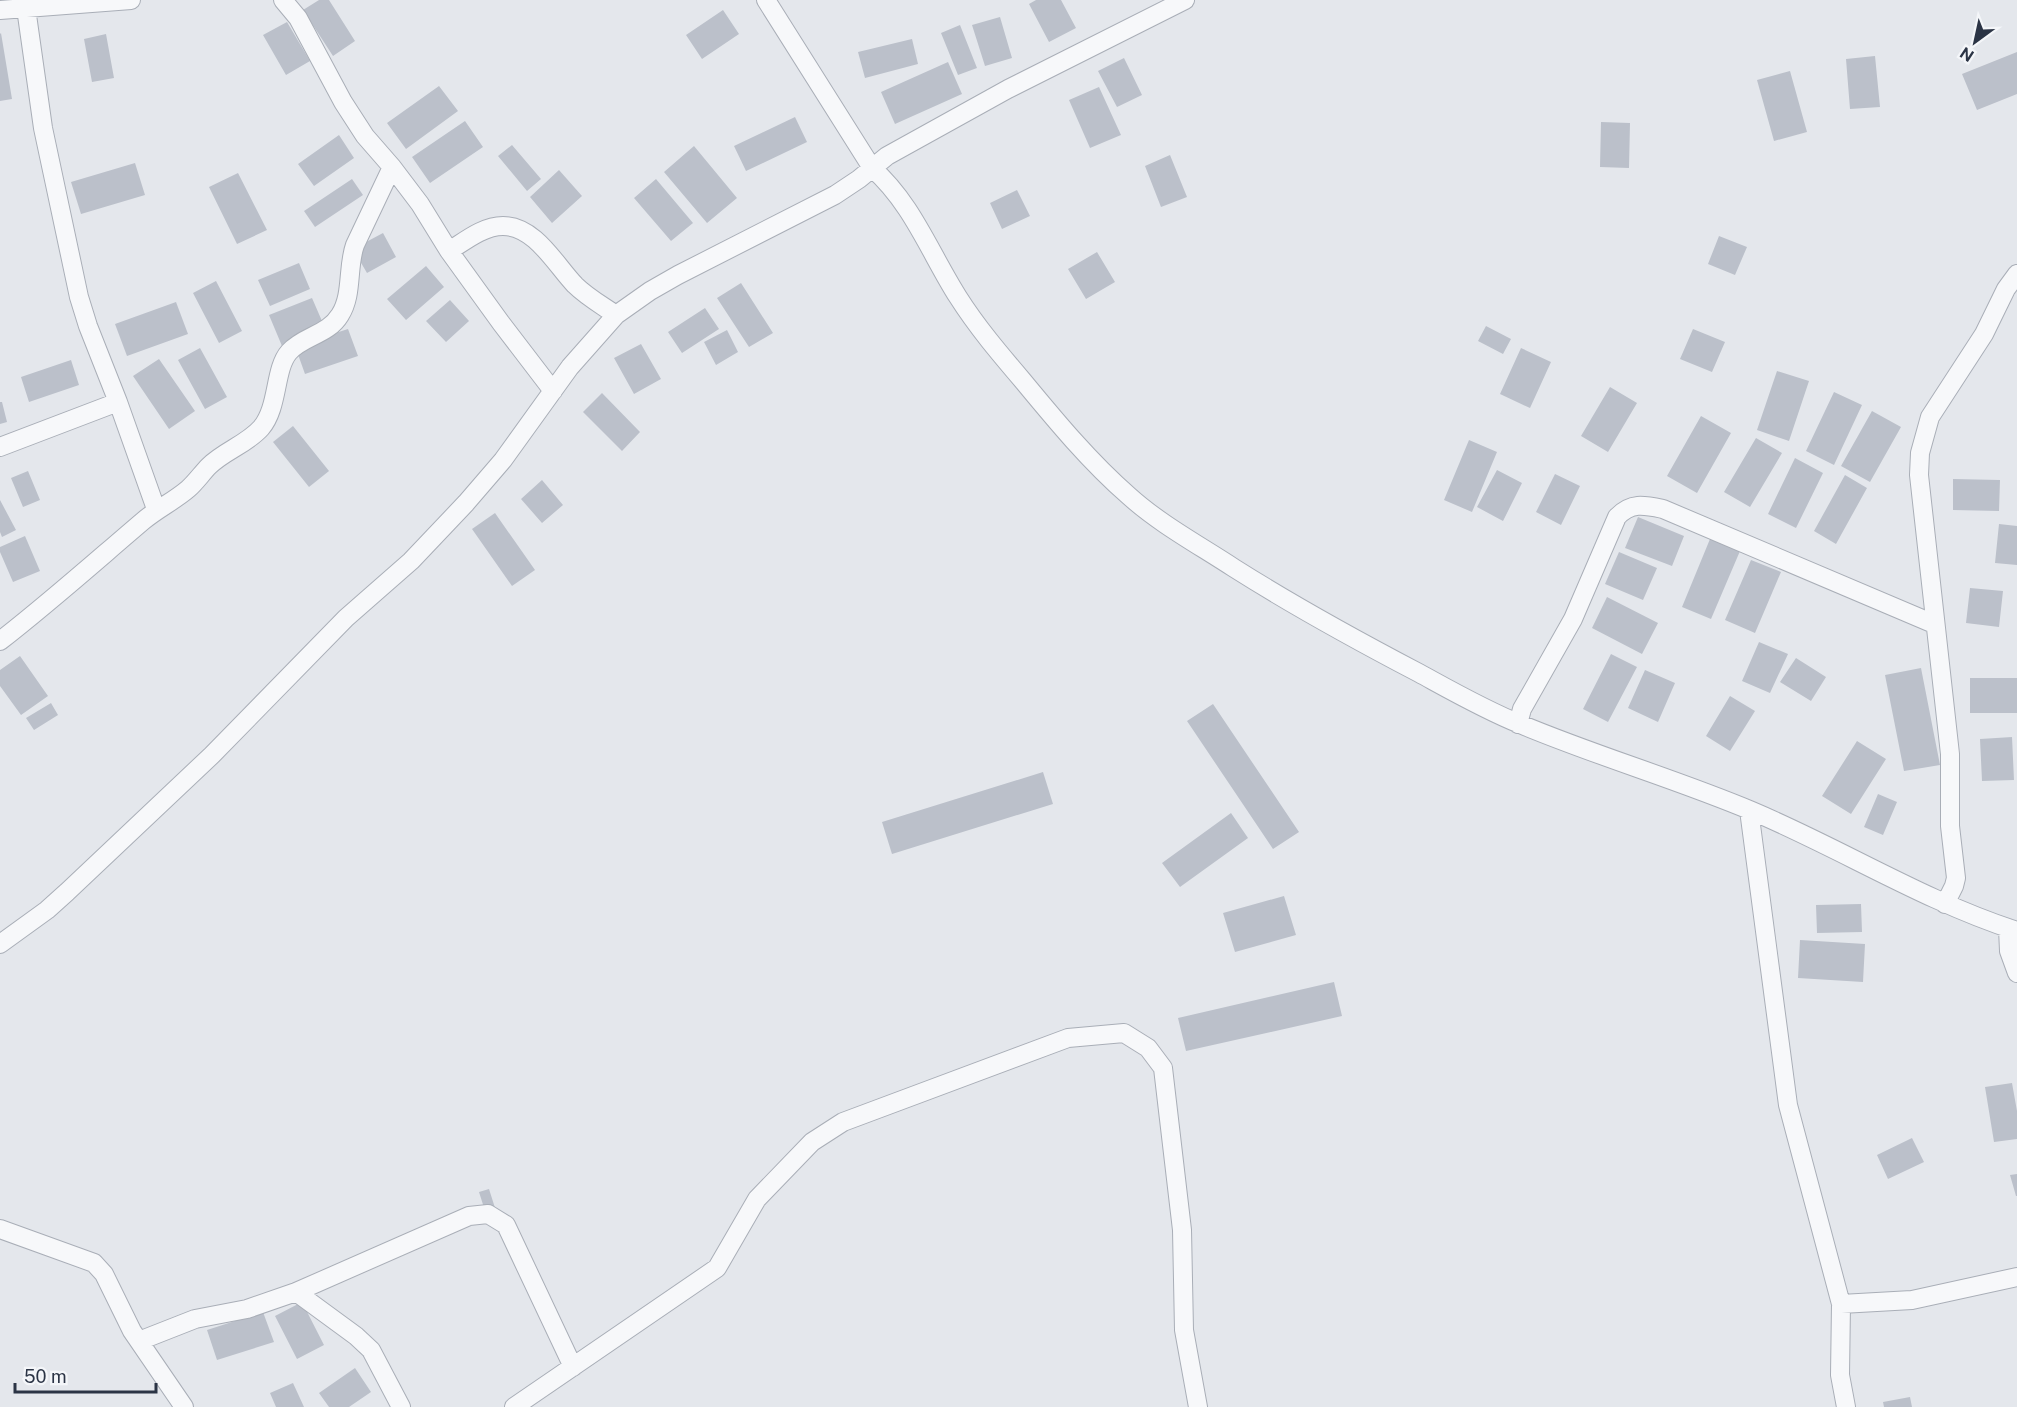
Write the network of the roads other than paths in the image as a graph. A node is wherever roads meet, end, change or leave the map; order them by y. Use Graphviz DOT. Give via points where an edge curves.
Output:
graph roads {
  1 [pos="131,0"];
  2 [pos="283,0"];
  3 [pos="766,0"];
  4 [pos="1185,0"];
  5 [pos="26,8"];
  6 [pos="0,10"];
  7 [pos="392,167"];
  8 [pos="872,168"];
  9 [pos="449,251"];
  10 [pos="2017,274"];
  11 [pos="616,315"];
  12 [pos="553,391"];
  13 [pos="118,402"];
  14 [pos="0,447"];
  15 [pos="156,509"];
  16 [pos="1934,624"];
  17 [pos="0,641"];
  18 [pos="1518,724"];
  19 [pos="1749,810"];
  20 [pos="1945,904"];
  21 [pos="2012,929"];
  22 [pos="0,944"];
  23 [pos="2017,973"];
  24 [pos="0,1229"];
  25 [pos="2017,1277"];
  26 [pos="296,1292"];
  27 [pos="1841,1304"];
  28 [pos="139,1341"];
  29 [pos="573,1367"];
  30 [pos="184,1407"];
  31 [pos="401,1407"];
  32 [pos="513,1407"];
  33 [pos="1198,1407"];
  34 [pos="1846,1407"];
  1 -- 5 [label="street"];
  2 -- 7 [label="street" via="298,18 365,136"];
  3 -- 8 [label="street"];
  4 -- 8 [label="street" via="1008,89 886,156"];
  5 -- 6 [label="street"];
  5 -- 13 [label="street" via="43,128 79,297"];
  7 -- 9 [label="street"];
  7 -- 15 [label="street" via="351,255 346,301 340,316 328,329 288,352 270,415 260,429 222,454 189,488"];
  8 -- 11 [label="street" via="835,195 678,275"];
  8 -- 18 [label="street" via="905,204 958,297 989,340 1052,416 1131,498 1334,629"];
  9 -- 11 [label="street" via="480,231 501,225 519,228 535,239 577,287"];
  9 -- 12 [label="street"];
  10 -- 16 [label="street" via="1930,417 1924,436 1919,475"];
  11 -- 12 [label="street"];
  12 -- 22 [label="street" via="484,483 411,561 346,618 212,755 67,892"];
  13 -- 14 [label="street"];
  13 -- 15 [label="street"];
  15 -- 17 [label="street"];
  16 -- 18 [label="street" via="1663,509 1636,505 1625,508 1617,517 1573,618 1522,709"];
  16 -- 20 [label="street" via="1950,754 1950,826 1956,878"];
  18 -- 19 [label="street"];
  19 -- 20 [label="street"];
  19 -- 27 [label="street" via="1788,1105"];
  20 -- 21 [label="street"];
  21 -- 23 [label="street" via="2009,951"];
  24 -- 28 [label="street" via="94,1263 104,1274"];
  25 -- 27 [label="street" via="1912,1300"];
  26 -- 28 [label="street" via="247,1309 195,1319"];
  26 -- 29 [label="street" via="469,1216 488,1214 506,1225"];
  26 -- 31 [label="street" via="371,1350"];
  27 -- 34 [label="street" via="1840,1375"];
  28 -- 30 [label="street"];
  29 -- 32 [label="street"];
  29 -- 33 [label="street" via="717,1268 758,1199 812,1142 843,1122 1068,1038 1124,1033 1148,1048 1163,1068 1182,1230 1184,1330"];
}
